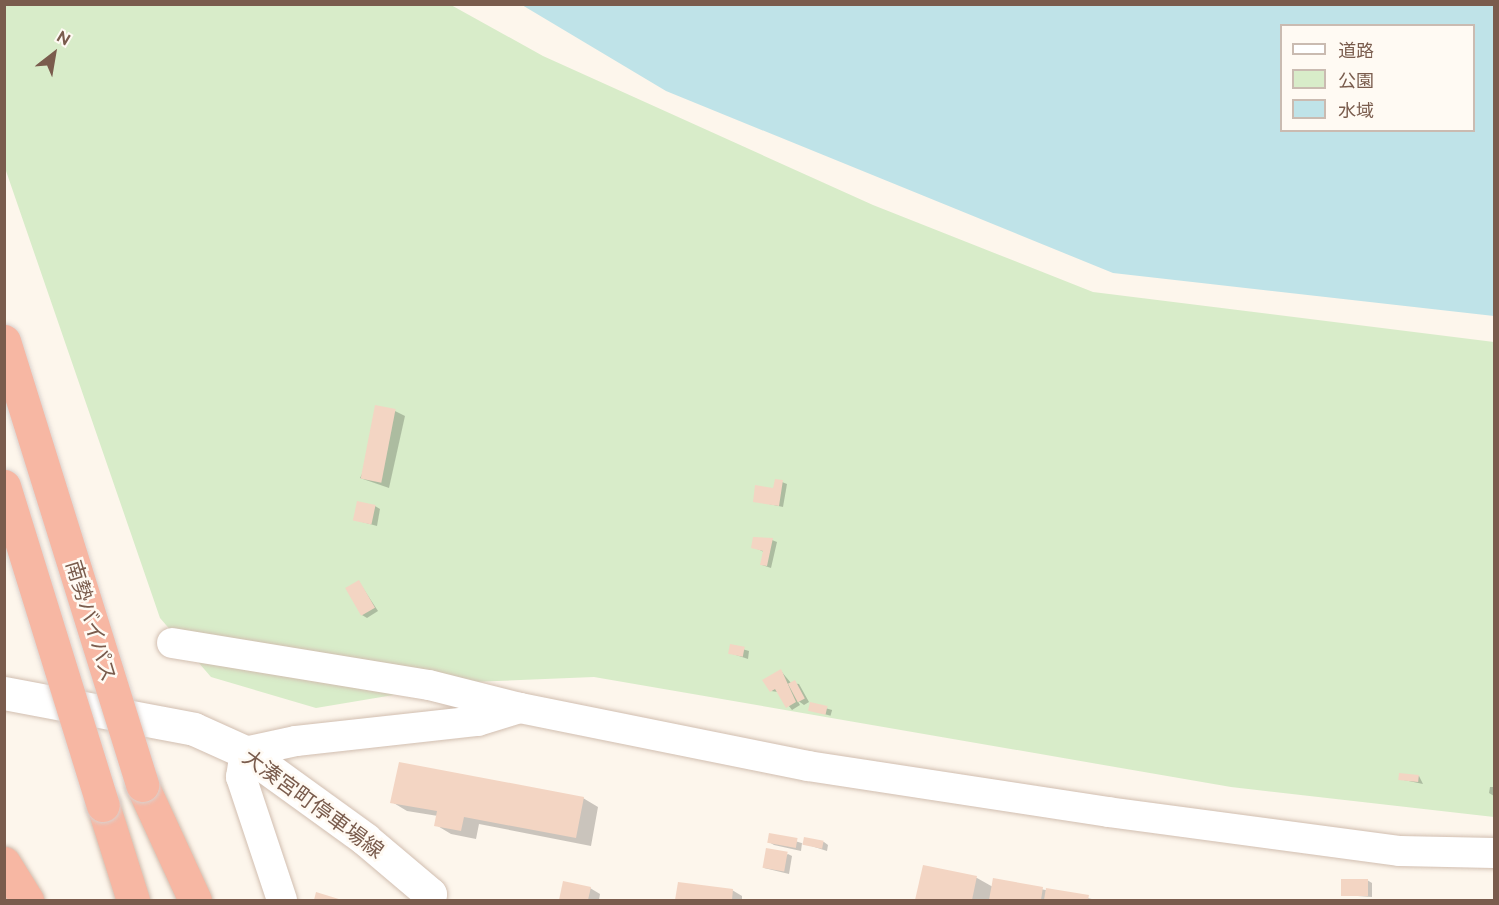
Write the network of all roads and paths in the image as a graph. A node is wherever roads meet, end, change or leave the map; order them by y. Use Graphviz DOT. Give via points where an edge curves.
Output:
graph roads {
  1 [pos="4,341"];
  2 [pos="4,486"];
  3 [pos="172,643"];
  4 [pos="4,693"];
  5 [pos="519,708"];
  6 [pos="245,752"];
  7 [pos="142,785"];
  8 [pos="103,805"];
  9 [pos="1494,853"];
  10 [pos="4,862"];
  11 [pos="432,898"];
  12 [pos="27,900"];
  13 [pos="117,900"];
  14 [pos="133,900"];
  15 [pos="178,900"];
  16 [pos="195,900"];
  17 [pos="282,900"];
  1 -- 7 [label="highway, 南勢バイパス, bridge"];
  2 -- 8 [label="highway, 南勢バイパス, bridge"];
  3 -- 5 [label="street" via="429,685"];
  4 -- 6 [label="main road, 大湊宮町停車場線" via="194,729"];
  5 -- 6 [label="street" via="478,722 296,741"];
  5 -- 9 [label="street" via="808,766 1108,812 1400,851"];
  6 -- 11 [label="main road, 大湊宮町停車場線" via="356,832"];
  6 -- 17 [label="street" via="241,777"];
  7 -- 15 [label="highway, 南勢バイパス"];
  7 -- 16 [label="highway"];
  8 -- 13 [label="highway"];
  8 -- 14 [label="highway, 南勢バイパス"];
  10 -- 12 [label="highway"];
}
